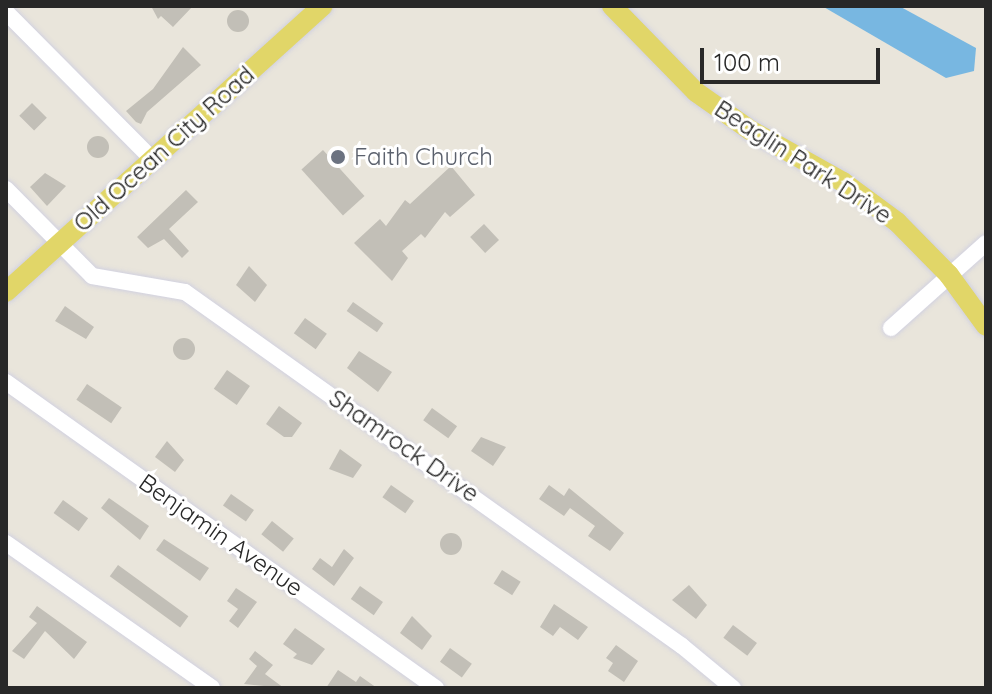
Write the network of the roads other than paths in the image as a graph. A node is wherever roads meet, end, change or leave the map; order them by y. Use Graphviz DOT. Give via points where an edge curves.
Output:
graph roads {
  1 [pos="612,6"];
  2 [pos="314,9"];
  3 [pos="6,12"];
  4 [pos="154,161"];
  5 [pos="6,189"];
  6 [pos="986,243"];
  7 [pos="58,244"];
  8 [pos="949,275"];
  9 [pos="6,292"];
  10 [pos="986,326"];
  11 [pos="891,328"];
  12 [pos="6,382"];
  13 [pos="6,543"];
  14 [pos="212,688"];
  15 [pos="436,688"];
  16 [pos="733,688"];
  1 -- 8 [label="main road, Beaglin Park Drive" via="696,92 863,196"];
  2 -- 4 [label="main road, Old Ocean City Road"];
  3 -- 4 [label="street"];
  4 -- 7 [label="main road, Old Ocean City Road"];
  5 -- 7 [label="street, Shamrock Drive"];
  6 -- 8 [label="street"];
  7 -- 9 [label="main road, Old Ocean City Road"];
  7 -- 16 [label="street, Shamrock Drive" via="92,276 185,292 682,646"];
  8 -- 10 [label="main road, Beaglin Park Drive"];
  8 -- 11 [label="street"];
  12 -- 15 [label="street, Benjamin Avenue"];
  13 -- 14 [label="street"];
}
